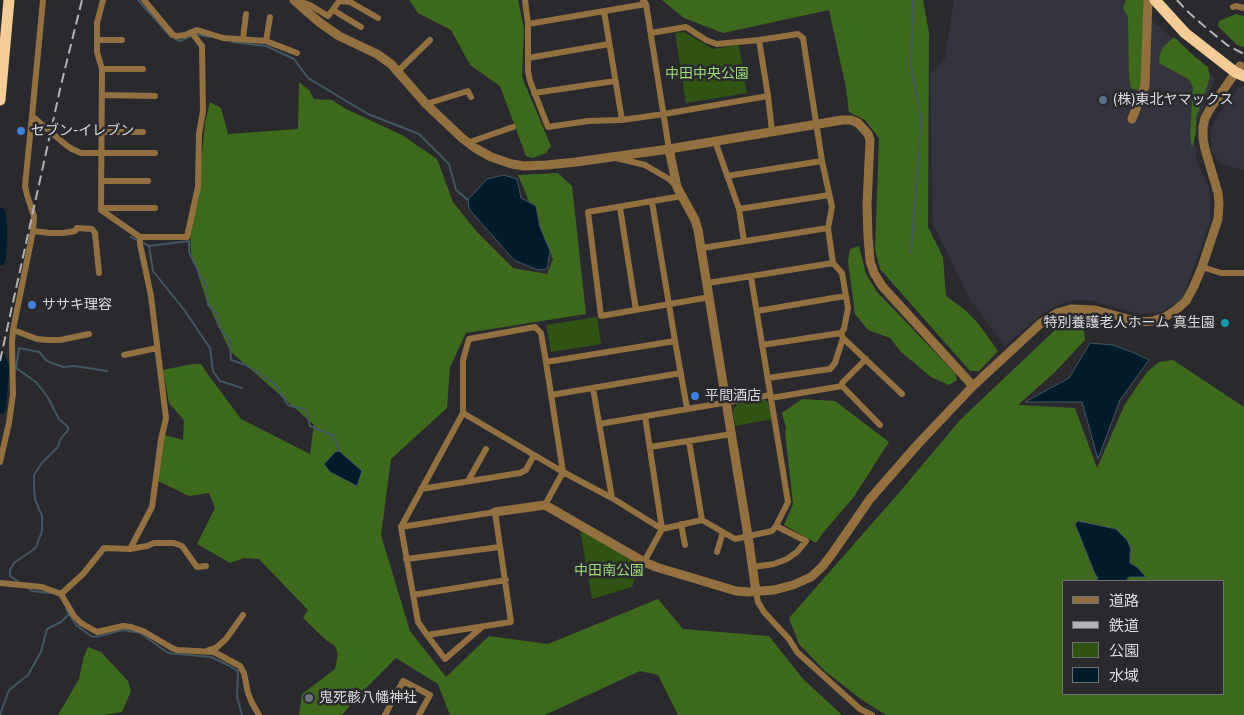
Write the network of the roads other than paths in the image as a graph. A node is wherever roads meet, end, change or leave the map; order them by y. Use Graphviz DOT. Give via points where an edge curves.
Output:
graph roads {
  1 [pos="8,0"];
  2 [pos="43,0"];
  3 [pos="103,0"];
  4 [pos="144,0"];
  5 [pos="294,0"];
  6 [pos="525,0"];
  7 [pos="1148,0"];
  8 [pos="1155,0"];
  9 [pos="1163,0"];
  10 [pos="644,2"];
  11 [pos="336,3"];
  12 [pos="1233,8"];
  13 [pos="1244,8"];
  14 [pos="604,11"];
  15 [pos="246,14"];
  16 [pos="270,17"];
  17 [pos="378,18"];
  18 [pos="528,24"];
  19 [pos="360,27"];
  20 [pos="192,33"];
  21 [pos="651,33"];
  22 [pos="97,40"];
  23 [pos="122,40"];
  24 [pos="243,40"];
  25 [pos="430,40"];
  26 [pos="759,40"];
  27 [pos="266,41"];
  28 [pos="609,44"];
  29 [pos="297,53"];
  30 [pos="528,58"];
  31 [pos="142,68"];
  32 [pos="102,69"];
  33 [pos="1241,71"];
  34 [pos="397,72"];
  35 [pos="615,80"];
  36 [pos="534,93"];
  37 [pos="102,95"];
  38 [pos="155,96"];
  39 [pos="768,96"];
  40 [pos="471,97"];
  41 [pos="0,100"];
  42 [pos="426,104"];
  43 [pos="664,114"];
  44 [pos="32,116"];
  45 [pos="1132,119"];
  46 [pos="622,120"];
  47 [pos="816,124"];
  48 [pos="513,127"];
  49 [pos="772,131"];
  50 [pos="102,132"];
  51 [pos="143,132"];
  52 [pos="715,141"];
  53 [pos="467,143"];
  54 [pos="669,149"];
  55 [pos="101,152"];
  56 [pos="155,153"];
  57 [pos="610,158"];
  58 [pos="822,161"];
  59 [pos="727,176"];
  60 [pos="101,181"];
  61 [pos="148,181"];
  62 [pos="677,187"];
  63 [pos="829,195"];
  64 [pos="682,196"];
  65 [pos="652,202"];
  66 [pos="101,208"];
  67 [pos="155,208"];
  68 [pos="620,208"];
  69 [pos="739,209"];
  70 [pos="828,228"];
  71 [pos="33,231"];
  72 [pos="140,237"];
  73 [pos="744,241"];
  74 [pos="702,248"];
  75 [pos="834,263"];
  76 [pos="1202,266"];
  77 [pos="99,274"];
  78 [pos="1244,274"];
  79 [pos="751,277"];
  80 [pos="708,283"];
  81 [pos="846,296"];
  82 [pos="710,297"];
  83 [pos="669,304"];
  84 [pos="636,310"];
  85 [pos="757,311"];
  86 [pos="13,330"];
  87 [pos="89,334"];
  88 [pos="842,335"];
  89 [pos="675,341"];
  90 [pos="762,345"];
  91 [pos="157,348"];
  92 [pos="124,355"];
  93 [pos="866,359"];
  94 [pos="546,362"];
  95 [pos="681,373"];
  96 [pos="768,378"];
  97 [pos="842,386"];
  98 [pos="973,386"];
  99 [pos="593,388"];
  100 [pos="902,394"];
  101 [pos="551,395"];
  102 [pos="771,396"];
  103 [pos="726,402"];
  104 [pos="688,408"];
  105 [pos="463,413"];
  106 [pos="645,416"];
  107 [pos="599,424"];
  108 [pos="880,424"];
  109 [pos="732,434"];
  110 [pos="690,441"];
  111 [pos="650,447"];
  112 [pos="486,449"];
  113 [pos="534,455"];
  114 [pos="0,462"];
  115 [pos="563,472"];
  116 [pos="468,481"];
  117 [pos="421,489"];
  118 [pos="612,498"];
  119 [pos="546,505"];
  120 [pos="495,512"];
  121 [pos="702,520"];
  122 [pos="681,524"];
  123 [pos="776,526"];
  124 [pos="401,527"];
  125 [pos="662,529"];
  126 [pos="722,532"];
  127 [pos="748,536"];
  128 [pos="685,545"];
  129 [pos="500,547"];
  130 [pos="130,549"];
  131 [pos="717,552"];
  132 [pos="406,559"];
  133 [pos="644,562"];
  134 [pos="206,566"];
  135 [pos="753,567"];
  136 [pos="506,580"];
  137 [pos="0,583"];
  138 [pos="756,592"];
  139 [pos="61,594"];
  140 [pos="413,595"];
  141 [pos="243,615"];
  142 [pos="482,627"];
  143 [pos="427,635"];
  144 [pos="208,650"];
  145 [pos="259,715"];
  146 [pos="385,715"];
  147 [pos="419,715"];
  148 [pos="872,715"];
  1 -- 41 [label="highway"];
  2 -- 44 [label="street"];
  3 -- 22 [label="street" via="97,23"];
  4 -- 20 [label="street" via="174,35"];
  5 -- 11 [label="street" via="328,16"];
  5 -- 34 [label="street" via="339,36 377,54"];
  6 -- 18 [label="street"];
  7 -- 45 [label="street" via="1145,86"];
  8 -- 33 [label="highway" via="1184,33"];
  9 -- 33 [label="highway" via="1186,25"];
  10 -- 14 [label="street"];
  10 -- 21 [label="street"];
  11 -- 17 [label="street" via="350,2"];
  11 -- 19 [label="street"];
  12 -- 13 [label="street"];
  14 -- 18 [label="street"];
  14 -- 28 [label="street"];
  15 -- 24 [label="street"];
  16 -- 27 [label="street"];
  18 -- 30 [label="street"];
  20 -- 24 [label="street" via="197,30"];
  20 -- 72 [label="street" via="202,46 203,111 198,187 187,237"];
  21 -- 26 [label="street" via="686,27 717,44"];
  21 -- 43 [label="street"];
  22 -- 23 [label="street"];
  22 -- 32 [label="street"];
  24 -- 27 [label="street"];
  25 -- 34 [label="street"];
  26 -- 39 [label="street"];
  26 -- 47 [label="street" via="798,34 802,38"];
  27 -- 29 [label="street"];
  28 -- 30 [label="street"];
  28 -- 35 [label="street"];
  30 -- 36 [label="street"];
  31 -- 32 [label="street"];
  32 -- 37 [label="street"];
  33 -- 76 [label="street" via="1208,114 1203,127 1205,149 1219,203 1218,219"];
  34 -- 42 [label="street"];
  35 -- 36 [label="street"];
  35 -- 46 [label="street"];
  36 -- 46 [label="street" via="548,127"];
  37 -- 38 [label="street"];
  37 -- 50 [label="street"];
  39 -- 43 [label="street"];
  39 -- 49 [label="street"];
  40 -- 42 [label="street" via="468,91"];
  42 -- 53 [label="street"];
  43 -- 46 [label="street"];
  43 -- 54 [label="street"];
  44 -- 55 [label="street" via="72,149"];
  44 -- 71 [label="street" via="25,186 34,216"];
  47 -- 49 [label="street"];
  47 -- 58 [label="street"];
  47 -- 98 [label="street" via="851,120 868,134 868,236 874,273 882,286"];
  48 -- 53 [label="street"];
  49 -- 52 [label="street"];
  50 -- 51 [label="street"];
  50 -- 55 [label="street"];
  52 -- 54 [label="street"];
  52 -- 59 [label="street"];
  53 -- 57 [label="street" via="490,157 524,166"];
  54 -- 57 [label="street"];
  54 -- 62 [label="street"];
  55 -- 56 [label="street"];
  55 -- 60 [label="street"];
  57 -- 62 [label="street" via="645,165"];
  58 -- 59 [label="street"];
  58 -- 63 [label="street"];
  59 -- 69 [label="street"];
  60 -- 61 [label="street"];
  60 -- 66 [label="street"];
  62 -- 64 [label="street"];
  63 -- 69 [label="street"];
  63 -- 70 [label="street" via="832,207"];
  64 -- 65 [label="street"];
  64 -- 74 [label="street" via="696,220"];
  65 -- 68 [label="street"];
  65 -- 83 [label="street"];
  66 -- 67 [label="street"];
  66 -- 72 [label="street"];
  68 -- 84 [label="street"];
  68 -- 84 [label="street" via="588,212 601,316"];
  69 -- 73 [label="street"];
  70 -- 73 [label="street"];
  70 -- 75 [label="street"];
  71 -- 77 [label="street" via="63,233 78,228 92,229 95,232"];
  71 -- 86 [label="street"];
  72 -- 91 [label="street"];
  73 -- 74 [label="street"];
  74 -- 80 [label="street"];
  75 -- 79 [label="street"];
  75 -- 81 [label="street" via="842,273"];
  76 -- 78 [label="street" via="1221,273"];
  76 -- 98 [label="street" via="1186,301 1164,317 1139,322 1095,310 1071,309 1057,313 1041,323"];
  79 -- 80 [label="street"];
  79 -- 85 [label="street"];
  80 -- 82 [label="street"];
  81 -- 85 [label="street"];
  81 -- 88 [label="street" via="848,308"];
  82 -- 83 [label="street"];
  82 -- 103 [label="street"];
  83 -- 84 [label="street"];
  83 -- 89 [label="street"];
  85 -- 90 [label="street"];
  86 -- 87 [label="street" via="48,340"];
  86 -- 114 [label="street" via="13,394"];
  88 -- 90 [label="street"];
  88 -- 93 [label="street"];
  88 -- 96 [label="street" via="835,363 830,368"];
  89 -- 94 [label="street"];
  89 -- 95 [label="street"];
  90 -- 96 [label="street"];
  91 -- 92 [label="street"];
  91 -- 130 [label="street" via="166,418 152,507"];
  93 -- 97 [label="street"];
  93 -- 100 [label="street"];
  94 -- 101 [label="street"];
  94 -- 105 [label="street" via="541,333 535,327 469,339 463,360"];
  95 -- 99 [label="street"];
  95 -- 104 [label="street"];
  96 -- 102 [label="street"];
  97 -- 102 [label="street"];
  97 -- 108 [label="street"];
  98 -- 138 [label="street" via="870,499 822,567 794,585"];
  99 -- 101 [label="street"];
  99 -- 107 [label="street"];
  101 -- 115 [label="street"];
  102 -- 103 [label="street"];
  102 -- 123 [label="street" via="788,502"];
  103 -- 104 [label="street"];
  103 -- 109 [label="street"];
  104 -- 106 [label="street"];
  105 -- 113 [label="street"];
  105 -- 117 [label="street"];
  106 -- 107 [label="street"];
  106 -- 111 [label="street"];
  107 -- 118 [label="street"];
  109 -- 110 [label="street"];
  109 -- 127 [label="street"];
  110 -- 111 [label="street"];
  110 -- 121 [label="street"];
  111 -- 125 [label="street"];
  112 -- 116 [label="street"];
  113 -- 115 [label="street"];
  113 -- 116 [label="street" via="526,470 520,473"];
  115 -- 118 [label="street"];
  115 -- 119 [label="street"];
  116 -- 117 [label="street"];
  117 -- 124 [label="street"];
  118 -- 125 [label="street"];
  119 -- 120 [label="street"];
  119 -- 133 [label="street"];
  120 -- 124 [label="street"];
  120 -- 129 [label="street"];
  121 -- 122 [label="street"];
  121 -- 126 [label="street"];
  122 -- 125 [label="street"];
  122 -- 128 [label="street"];
  123 -- 127 [label="street" via="772,531"];
  123 -- 135 [label="street" via="806,541 787,559"];
  124 -- 132 [label="street"];
  125 -- 133 [label="street"];
  126 -- 127 [label="street" via="735,539"];
  126 -- 131 [label="street"];
  127 -- 135 [label="street"];
  129 -- 132 [label="street"];
  129 -- 136 [label="street"];
  130 -- 134 [label="street" via="154,543 174,543 182,546 197,567"];
  130 -- 139 [label="street" via="104,548"];
  132 -- 140 [label="street"];
  133 -- 138 [label="street" via="730,589"];
  135 -- 138 [label="street"];
  136 -- 140 [label="street"];
  136 -- 142 [label="street" via="511,622"];
  137 -- 139 [label="street" via="42,587"];
  138 -- 148 [label="street" via="764,612 790,639 797,652 860,709"];
  139 -- 144 [label="street" via="74,616 96,632 131,627 177,650"];
  140 -- 143 [label="street" via="418,622"];
  141 -- 144 [label="street" via="226,639"];
  142 -- 143 [label="street"];
  142 -- 143 [label="street" via="445,659"];
  144 -- 145 [label="street" via="240,666"];
  146 -- 147 [label="street" via="403,681 430,695"];
}
